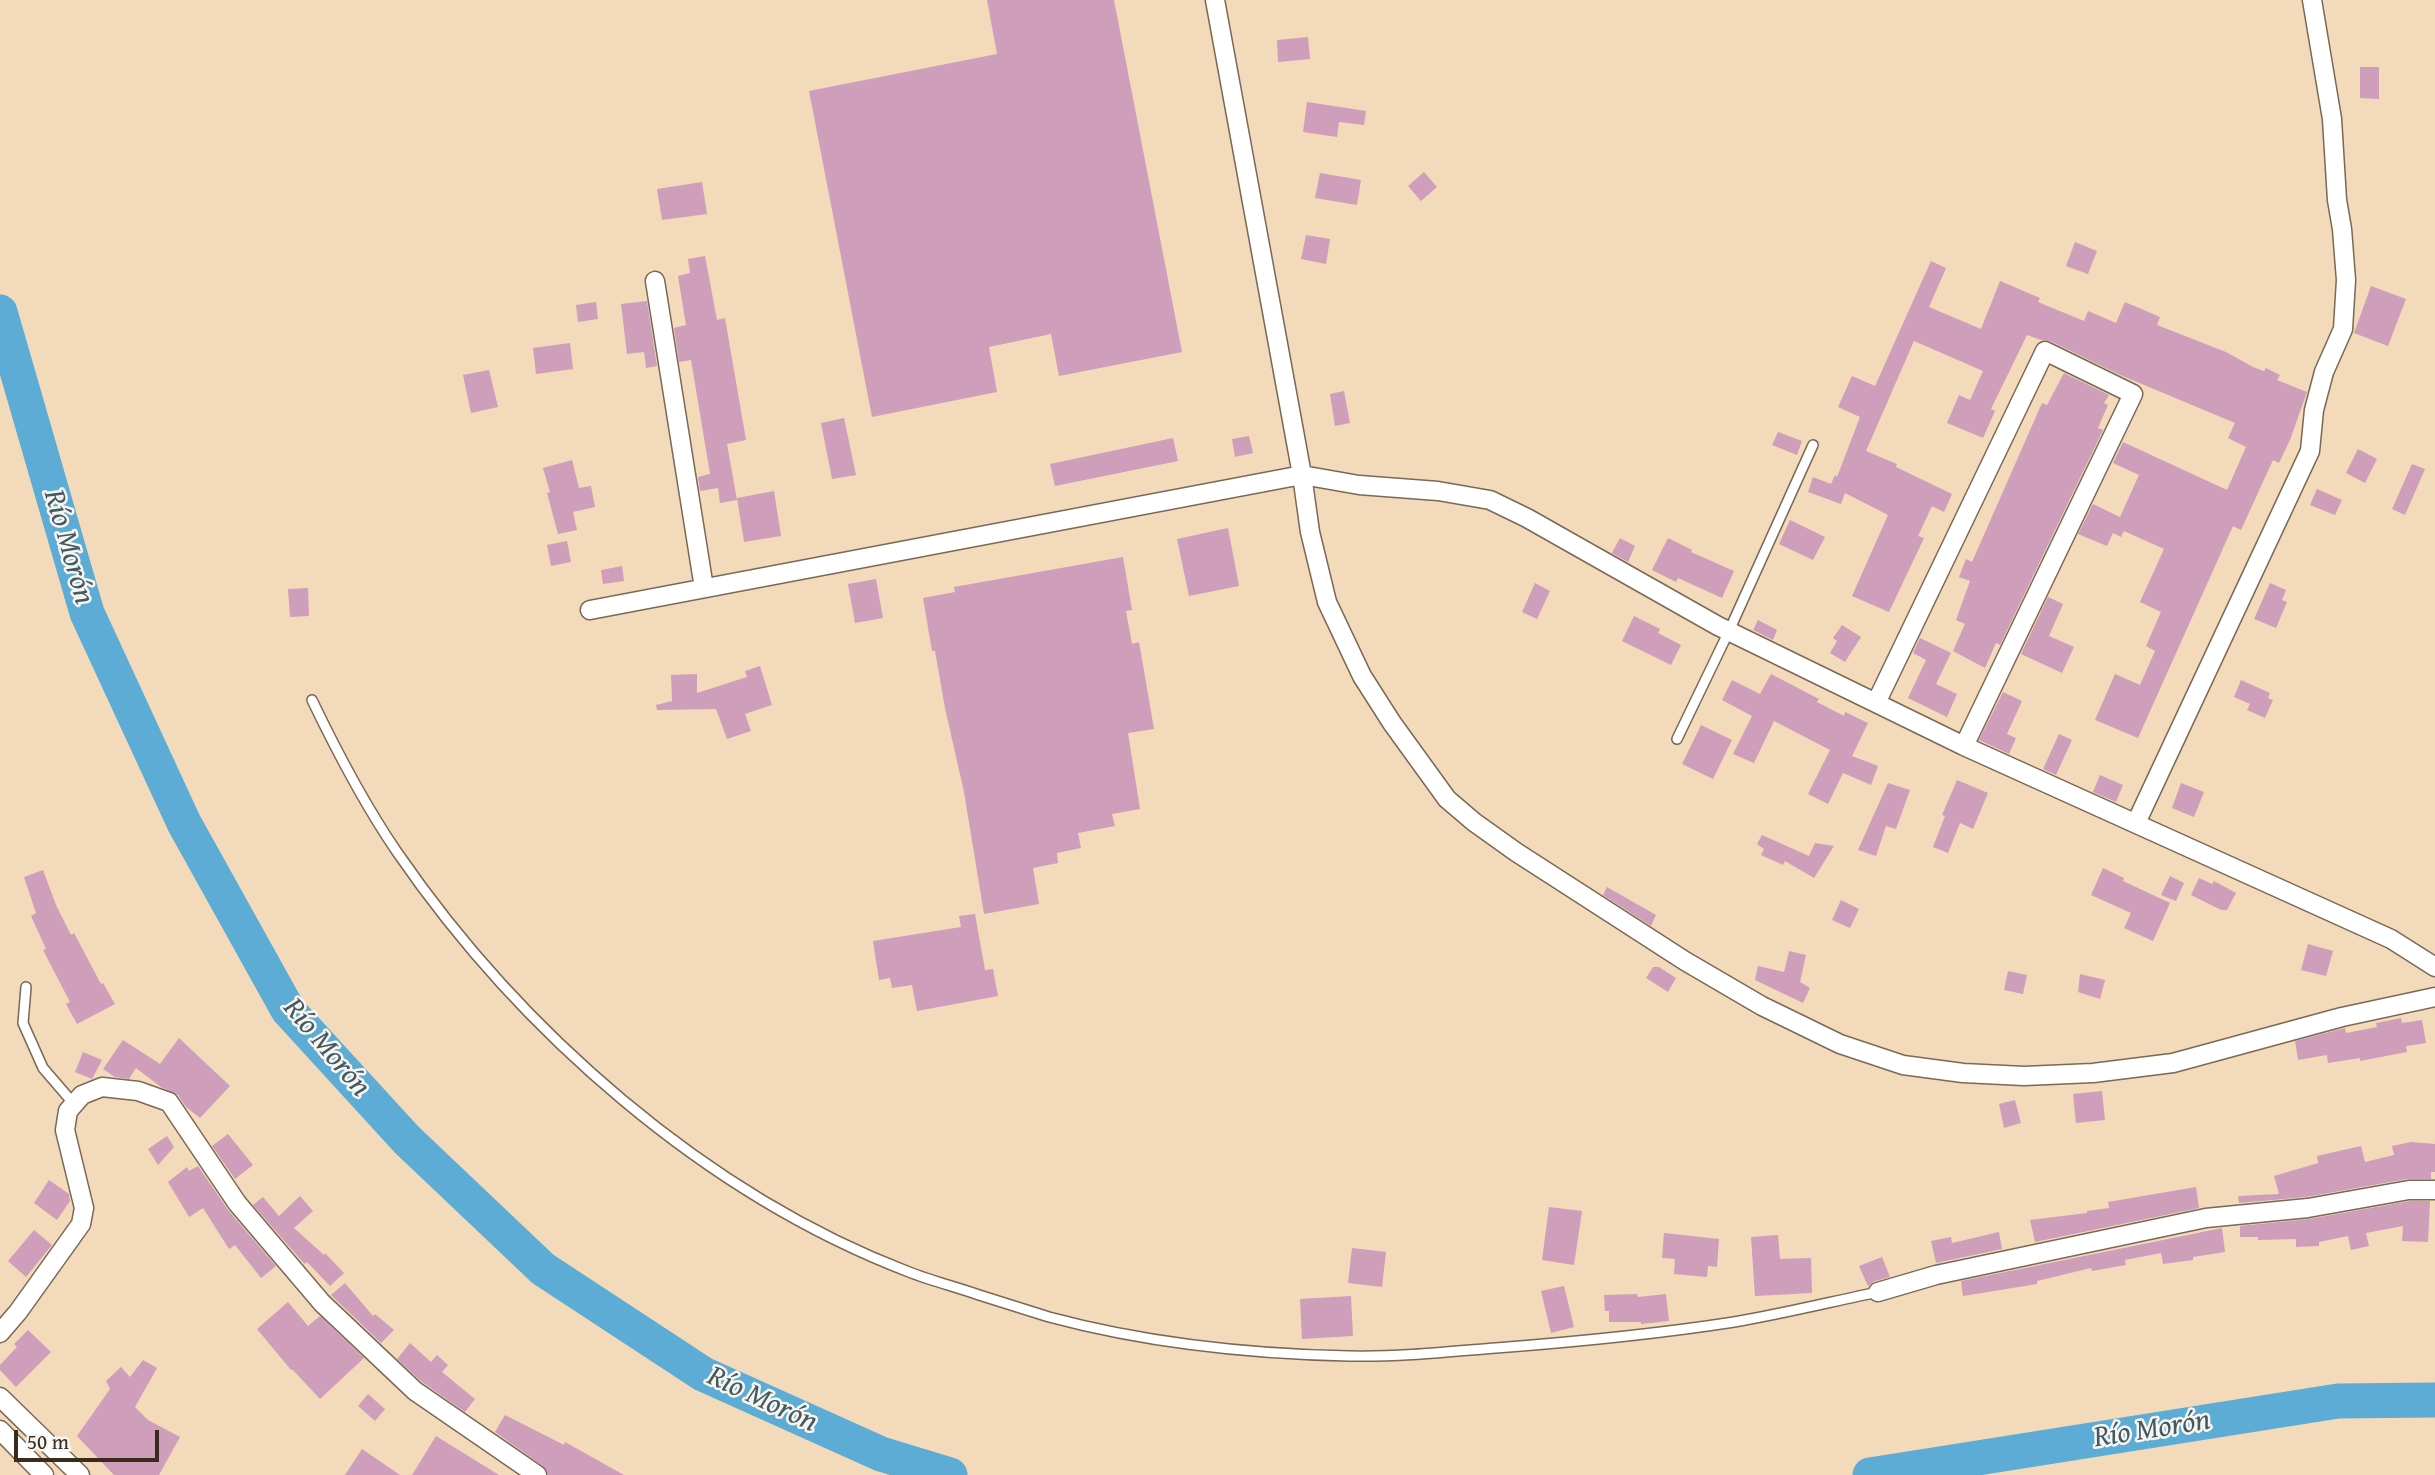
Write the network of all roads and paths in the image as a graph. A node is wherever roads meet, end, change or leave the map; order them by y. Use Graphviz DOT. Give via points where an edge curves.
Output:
graph roads {
  1 [pos="1215,0"];
  2 [pos="2312,0"];
  3 [pos="655,281"];
  4 [pos="1813,445"];
  5 [pos="1302,475"];
  6 [pos="705,588"];
  7 [pos="590,610"];
  8 [pos="1729,631"];
  9 [pos="312,700"];
  10 [pos="1876,703"];
  11 [pos="1677,739"];
  12 [pos="1964,746"];
  13 [pos="2136,823"];
  14 [pos="2435,967"];
  15 [pos="26,988"];
  16 [pos="2435,996"];
  17 [pos="74,1104"];
  18 [pos="2435,1190"];
  19 [pos="1878,1293"];
  20 [pos="0,1333"];
  21 [pos="0,1397"];
  22 [pos="0,1430"];
  23 [pos="44,1475"];
  24 [pos="80,1475"];
  25 [pos="537,1475"];
  1 -- 5 [label="street"];
  2 -- 13 [label="street" via="2332,119 2345,258 2343,329 2324,372 2310,452"];
  3 -- 6 [label="street"];
  4 -- 8 [label="lane"];
  5 -- 6 [label="street"];
  5 -- 8 [label="street" via="1490,500"];
  5 -- 16 [label="street" via="1327,602 1362,676 1447,799 1516,852 1685,961 1840,1044 1903,1065 1963,1073 2093,1073 2173,1063"];
  6 -- 7 [label="street"];
  8 -- 10 [label="street"];
  8 -- 11 [label="lane"];
  9 -- 19 [label="lane" via="365,802 430,897 504,985 581,1062 660,1129 744,1188 826,1234 911,1273 1050,1317 1114,1331 1242,1349 1350,1356 1404,1356 1733,1322"];
  10 -- 12 [label="street"];
  10 -- 12 [label="street" via="2045,351 2133,394"];
  12 -- 13 [label="street"];
  13 -- 14 [label="street" via="2391,939"];
  15 -- 17 [label="lane" via="23,1023 43,1068"];
  17 -- 20 [label="street" via="65,1129 84,1208 81,1224"];
  17 -- 25 [label="street" via="82,1095 102,1087 138,1091 169,1102 237,1203 322,1303 415,1391"];
  18 -- 19 [label="street" via="2206,1218 1936,1275"];
  21 -- 24 [label="street"];
  22 -- 23 [label="street"];
}
